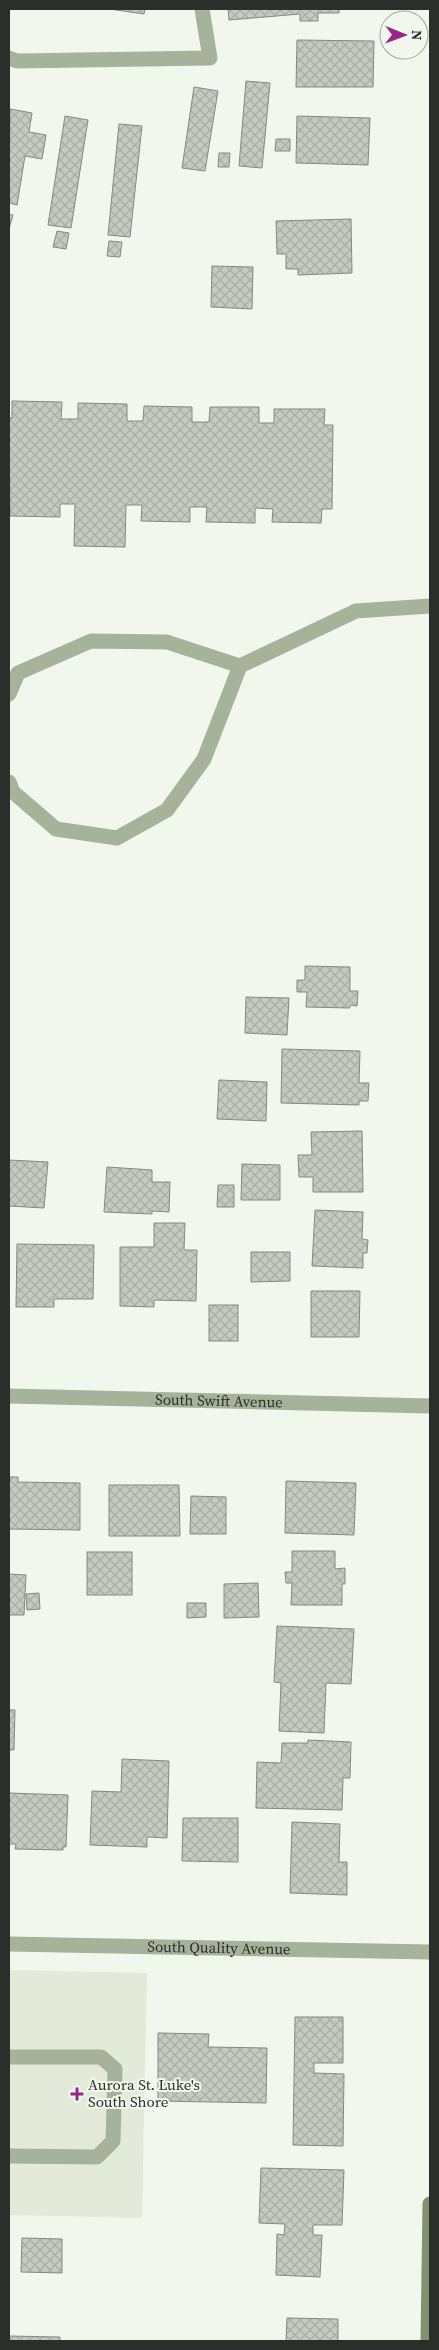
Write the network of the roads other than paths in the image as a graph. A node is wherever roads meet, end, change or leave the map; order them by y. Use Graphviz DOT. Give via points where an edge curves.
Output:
graph roads {
  1 [pos="202,9"];
  2 [pos="9,58"];
  3 [pos="430,606"];
  4 [pos="240,666"];
  5 [pos="9,694"];
  6 [pos="9,782"];
  7 [pos="9,1396"];
  8 [pos="430,1406"];
  9 [pos="9,1944"];
  10 [pos="430,1952"];
  11 [pos="9,2057"];
  12 [pos="9,2156"];
  13 [pos="430,2204"];
  14 [pos="428,2341"];
  1 -- 2 [label="street" via="210,58 17,61"];
  3 -- 4 [label="street" via="356,611"];
  4 -- 5 [label="street" via="167,642 91,641 18,673"];
  4 -- 6 [label="street" via="204,759 167,810 117,838 56,828 13,792"];
  7 -- 8 [label="street, South Swift Avenue"];
  9 -- 10 [label="street, South Quality Avenue"];
  11 -- 12 [label="street" via="101,2057 115,2069 113,2141 97,2157"];
  13 -- 14 [label="street"];
}
